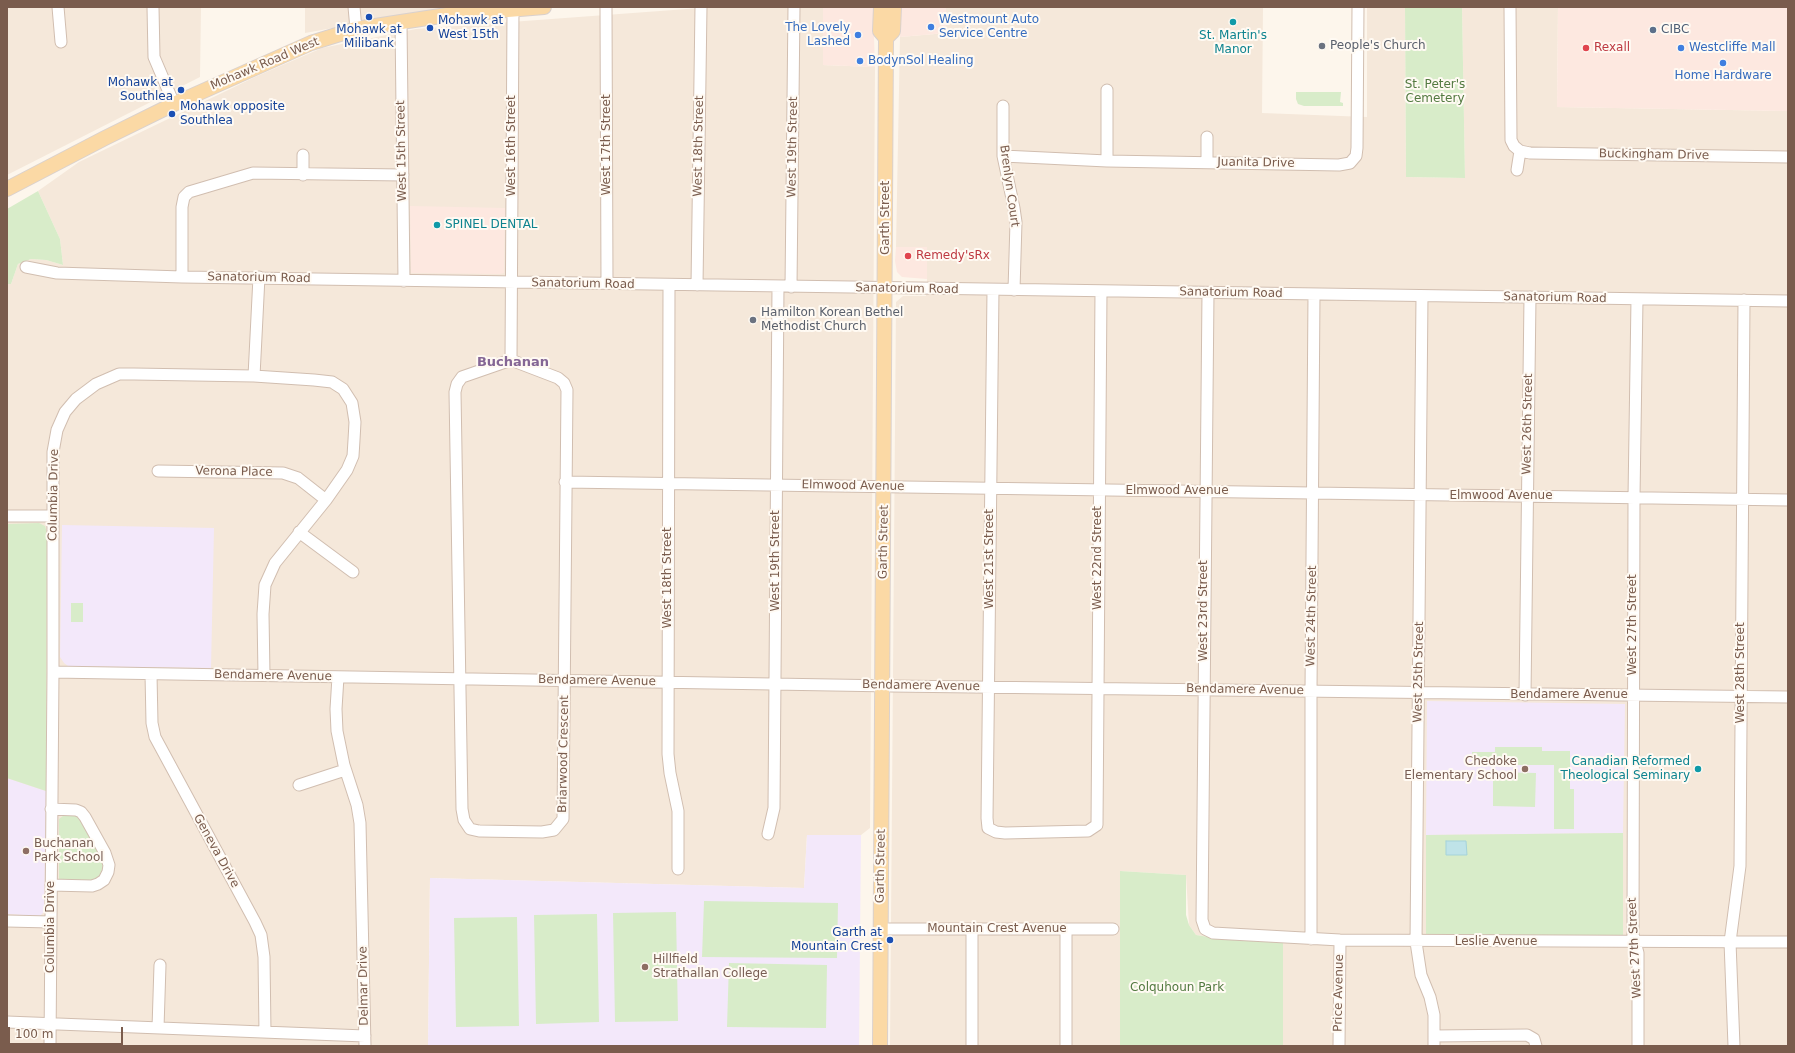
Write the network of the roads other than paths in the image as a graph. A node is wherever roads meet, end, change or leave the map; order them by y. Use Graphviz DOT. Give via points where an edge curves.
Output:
graph roads {
  1 [pos="58,7"];
  2 [pos="153,7"];
  3 [pos="354,7"];
  4 [pos="544,7"];
  5 [pos="606,7"];
  6 [pos="701,7"];
  7 [pos="794,7"];
  8 [pos="881,7"];
  9 [pos="894,7"];
  10 [pos="1358,7"];
  11 [pos="1510,7"];
  12 [pos="513,9"];
  13 [pos="401,22"];
  14 [pos="356,29"];
  15 [pos="886,38"];
  16 [pos="61,42"];
  17 [pos="1107,90"];
  18 [pos="174,104"];
  19 [pos="1003,106"];
  20 [pos="1207,137"];
  21 [pos="1520,151"];
  22 [pos="303,155"];
  23 [pos="1003,156"];
  24 [pos="1788,156"];
  25 [pos="1107,161"];
  26 [pos="1207,162"];
  27 [pos="1517,170"];
  28 [pos="403,174"];
  29 [pos="303,175"];
  30 [pos="7,190"];
  31 [pos="26,267"];
  32 [pos="182,277"];
  33 [pos="259,277"];
  34 [pos="404,281"];
  35 [pos="512,283"];
  36 [pos="607,283"];
  37 [pos="670,285"];
  38 [pos="698,285"];
  39 [pos="778,286"];
  40 [pos="791,287"];
  41 [pos="885,288"];
  42 [pos="993,290"];
  43 [pos="1014,290"];
  44 [pos="1101,291"];
  45 [pos="1208,293"];
  46 [pos="1314,294"];
  47 [pos="1422,296"];
  48 [pos="1530,297"];
  49 [pos="1637,299"];
  50 [pos="1744,300"];
  51 [pos="1788,301"];
  52 [pos="511,360"];
  53 [pos="254,376"];
  54 [pos="158,471"];
  55 [pos="565,482"];
  56 [pos="669,484"];
  57 [pos="776,485"];
  58 [pos="884,487"];
  59 [pos="990,489"];
  60 [pos="1098,490"];
  61 [pos="1205,491"];
  62 [pos="1313,492"];
  63 [pos="1420,495"];
  64 [pos="1527,496"];
  65 [pos="1634,497"];
  66 [pos="1742,499"];
  67 [pos="326,500"];
  68 [pos="1788,500"];
  69 [pos="7,516"];
  70 [pos="52,516"];
  71 [pos="299,532"];
  72 [pos="353,572"];
  73 [pos="53,672"];
  74 [pos="151,674"];
  75 [pos="264,675"];
  76 [pos="338,677"];
  77 [pos="460,679"];
  78 [pos="565,681"];
  79 [pos="668,682"];
  80 [pos="775,684"];
  81 [pos="882,686"];
  82 [pos="989,687"];
  83 [pos="1097,688"];
  84 [pos="1204,690"];
  85 [pos="1311,691"];
  86 [pos="1419,693"];
  87 [pos="1525,695"];
  88 [pos="1633,695"];
  89 [pos="1741,697"];
  90 [pos="1788,697"];
  91 [pos="345,770"];
  92 [pos="299,785"];
  93 [pos="51,809"];
  94 [pos="1096,825"];
  95 [pos="768,834"];
  96 [pos="678,869"];
  97 [pos="51,885"];
  98 [pos="7,921"];
  99 [pos="51,922"];
  100 [pos="880,929"];
  101 [pos="1066,929"];
  102 [pos="1113,929"];
  103 [pos="1205,929"];
  104 [pos="972,930"];
  105 [pos="1311,939"];
  106 [pos="1340,940"];
  107 [pos="1634,941"];
  108 [pos="1416,942"];
  109 [pos="1730,942"];
  110 [pos="1788,942"];
  111 [pos="160,965"];
  112 [pos="7,1022"];
  113 [pos="50,1024"];
  114 [pos="158,1028"];
  115 [pos="265,1032"];
  116 [pos="365,1041"];
  117 [pos="1434,1041"];
  118 [pos="50,1046"];
  119 [pos="880,1046"];
  120 [pos="972,1046"];
  121 [pos="1066,1046"];
  122 [pos="1339,1046"];
  123 [pos="1536,1046"];
  124 [pos="1638,1046"];
  125 [pos="1734,1046"];
  1 -- 16 [label="street"];
  2 -- 18 [label="street" via="154,57"];
  3 -- 14 [label="street"];
  4 -- 12 [label="main road, Mohawk Road West"];
  5 -- 36 [label="street, West 17th Street"];
  6 -- 38 [label="street, West 18th Street"];
  7 -- 40 [label="street, West 19th Street"];
  8 -- 15 [label="main road, Garth Street" via="880,31"];
  9 -- 15 [label="main road, Garth Street" via="893,31"];
  10 -- 26 [label="street, Juanita Drive" via="1356,156 1350,163 1339,165"];
  11 -- 21 [label="street" via="1511,140"];
  12 -- 13 [label="main road, Mohawk Road West"];
  12 -- 35 [label="street, West 16th Street"];
  13 -- 14 [label="main road, Mohawk Road West"];
  13 -- 28 [label="street, West 15th Street"];
  14 -- 18 [label="main road, Mohawk Road West" via="311,43"];
  15 -- 41 [label="main road, Garth Street"];
  17 -- 25 [label="street"];
  18 -- 30 [label="main road, Mohawk Road West"];
  19 -- 23 [label="street, Brenlyn Court"];
  20 -- 26 [label="street"];
  21 -- 24 [label="street, Buckingham Drive"];
  21 -- 27 [label="street"];
  22 -- 29 [label="street"];
  23 -- 25 [label="street, Juanita Drive"];
  23 -- 43 [label="street, Brenlyn Court" via="1016,222"];
  25 -- 26 [label="street, Juanita Drive"];
  28 -- 29 [label="street"];
  28 -- 34 [label="street, West 15th Street"];
  29 -- 32 [label="street" via="253,173 189,192 184,197 182,207"];
  31 -- 32 [label="street, Sanatorium Road" via="57,273"];
  32 -- 33 [label="street, Sanatorium Road"];
  33 -- 34 [label="street, Sanatorium Road"];
  33 -- 53 [label="street"];
  34 -- 35 [label="street, Sanatorium Road"];
  35 -- 36 [label="street, Sanatorium Road"];
  35 -- 52 [label="street"];
  36 -- 37 [label="street, Sanatorium Road"];
  37 -- 38 [label="street, Sanatorium Road"];
  37 -- 56 [label="street, West 18th Street"];
  38 -- 39 [label="street, Sanatorium Road"];
  39 -- 40 [label="street, Sanatorium Road"];
  39 -- 57 [label="street, West 19th Street"];
  40 -- 41 [label="street, Sanatorium Road"];
  41 -- 42 [label="street, Sanatorium Road"];
  41 -- 58 [label="main road, Garth Street"];
  42 -- 43 [label="street, Sanatorium Road"];
  42 -- 59 [label="street, West 21st Street"];
  43 -- 44 [label="street, Sanatorium Road"];
  44 -- 45 [label="street, Sanatorium Road"];
  44 -- 60 [label="street, West 22nd Street"];
  45 -- 46 [label="street, Sanatorium Road"];
  45 -- 61 [label="street, West 23rd Street"];
  46 -- 47 [label="street, Sanatorium Road"];
  46 -- 62 [label="street, West 24th Street"];
  47 -- 48 [label="street, Sanatorium Road"];
  47 -- 63 [label="street, West 25th Street"];
  48 -- 49 [label="street, Sanatorium Road"];
  48 -- 64 [label="street, West 26th Street"];
  49 -- 50 [label="street, Sanatorium Road"];
  49 -- 65 [label="street, West 27th Street"];
  50 -- 51 [label="street, Sanatorium Road"];
  50 -- 66 [label="street, West 28th Street"];
  52 -- 55 [label="street, Briarwood Crescent" via="558,378 564,383"];
  52 -- 77 [label="street, Briarwood Crescent" via="462,377 455,392"];
  53 -- 67 [label="street, Columbia Drive" via="332,382 343,388 352,403 355,422 353,456 347,470"];
  53 -- 70 [label="street, Columbia Drive" via="119,374 96,384 76,399 65,412 57,430 53,452"];
  54 -- 67 [label="street, Verona Place" via="283,473 298,478"];
  55 -- 56 [label="street, Elmwood Avenue"];
  55 -- 78 [label="street, Briarwood Crescent"];
  56 -- 57 [label="street, Elmwood Avenue"];
  56 -- 79 [label="street, West 18th Street"];
  57 -- 58 [label="street, Elmwood Avenue"];
  57 -- 80 [label="street, West 19th Street"];
  58 -- 59 [label="street, Elmwood Avenue"];
  58 -- 81 [label="main road, Garth Street"];
  59 -- 60 [label="street, Elmwood Avenue"];
  59 -- 82 [label="street, West 21st Street"];
  60 -- 61 [label="street, Elmwood Avenue"];
  60 -- 83 [label="street, West 22nd Street"];
  61 -- 62 [label="street, Elmwood Avenue"];
  61 -- 84 [label="street, West 23rd Street"];
  62 -- 63 [label="street, Elmwood Avenue"];
  62 -- 85 [label="street, West 24th Street"];
  63 -- 64 [label="street, Elmwood Avenue"];
  63 -- 86 [label="street, West 25th Street"];
  64 -- 65 [label="street, Elmwood Avenue"];
  64 -- 87 [label="street, West 26th Street"];
  65 -- 66 [label="street, Elmwood Avenue"];
  65 -- 88 [label="street, West 27th Street"];
  66 -- 68 [label="street, Elmwood Avenue"];
  66 -- 89 [label="street, West 28th Street"];
  67 -- 71 [label="street, Columbia Drive"];
  69 -- 70 [label="street"];
  70 -- 73 [label="street, Columbia Drive"];
  71 -- 72 [label="street"];
  71 -- 75 [label="street, Columbia Drive" via="275,564 265,584 262,614"];
  73 -- 74 [label="street, Bendamere Avenue"];
  73 -- 93 [label="street, Columbia Drive"];
  74 -- 75 [label="street, Bendamere Avenue"];
  74 -- 115 [label="street, Geneva Drive" via="152,722 155,737 260,932 264,951"];
  75 -- 76 [label="street, Bendamere Avenue"];
  76 -- 77 [label="street, Bendamere Avenue"];
  76 -- 91 [label="street, Delmar Drive" via="335,720"];
  77 -- 78 [label="street, Bendamere Avenue"];
  77 -- 78 [label="street, Briarwood Crescent" via="464,820 470,829 542,832 554,830 563,819"];
  78 -- 79 [label="street, Bendamere Avenue"];
  79 -- 80 [label="street, Bendamere Avenue"];
  79 -- 96 [label="street, West 18th Street" via="668,754 678,811"];
  80 -- 81 [label="street, Bendamere Avenue"];
  80 -- 95 [label="street, West 19th Street" via="774,808"];
  81 -- 82 [label="street, Bendamere Avenue"];
  81 -- 100 [label="main road, Garth Street"];
  82 -- 83 [label="street, Bendamere Avenue"];
  82 -- 94 [label="street, West 21st Street" via="988,828 1005,833 1088,831"];
  83 -- 84 [label="street, Bendamere Avenue"];
  83 -- 94 [label="street, West 22nd Street"];
  84 -- 85 [label="street, Bendamere Avenue"];
  84 -- 103 [label="street, West 23rd Street" via="1202,920"];
  85 -- 86 [label="street, Bendamere Avenue"];
  85 -- 105 [label="street, West 24th Street"];
  86 -- 87 [label="street, Bendamere Avenue"];
  86 -- 108 [label="street, West 25th Street"];
  87 -- 88 [label="street, Bendamere Avenue"];
  88 -- 89 [label="street, Bendamere Avenue"];
  88 -- 107 [label="street, West 27th Street"];
  89 -- 90 [label="street, Bendamere Avenue"];
  89 -- 109 [label="street, West 28th Street" via="1740,866"];
  91 -- 92 [label="street"];
  91 -- 116 [label="street, Delmar Drive" via="357,805 360,823"];
  93 -- 97 [label="street, Columbia Drive"];
  93 -- 97 [label="street" via="81,812 105,852 109,865 104,880 98,884"];
  97 -- 99 [label="street, Columbia Drive"];
  98 -- 99 [label="street"];
  99 -- 113 [label="street, Columbia Drive"];
  100 -- 104 [label="street, Mountain Crest Avenue"];
  100 -- 119 [label="main road, Garth Street"];
  101 -- 102 [label="street, Mountain Crest Avenue"];
  101 -- 104 [label="street, Mountain Crest Avenue"];
  101 -- 121 [label="street"];
  103 -- 105 [label="street, Leslie Avenue" via="1213,933"];
  104 -- 120 [label="street"];
  105 -- 106 [label="street, Leslie Avenue"];
  106 -- 108 [label="street, Leslie Avenue"];
  106 -- 122 [label="street, Price Avenue"];
  107 -- 108 [label="street, Leslie Avenue"];
  107 -- 109 [label="street, Leslie Avenue"];
  107 -- 124 [label="street, West 27th Street" via="1638,953"];
  108 -- 117 [label="street, West 25th Street" via="1421,975 1434,1015"];
  109 -- 110 [label="street, Leslie Avenue"];
  109 -- 125 [label="street, West 28th Street"];
  111 -- 114 [label="street"];
  112 -- 113 [label="street, Delmar Drive"];
  113 -- 114 [label="street, Delmar Drive"];
  113 -- 118 [label="street, Columbia Drive"];
  114 -- 115 [label="street, Delmar Drive"];
  115 -- 116 [label="street, Delmar Drive"];
  117 -- 123 [label="street" via="1527,1035 1534,1040"];
}
